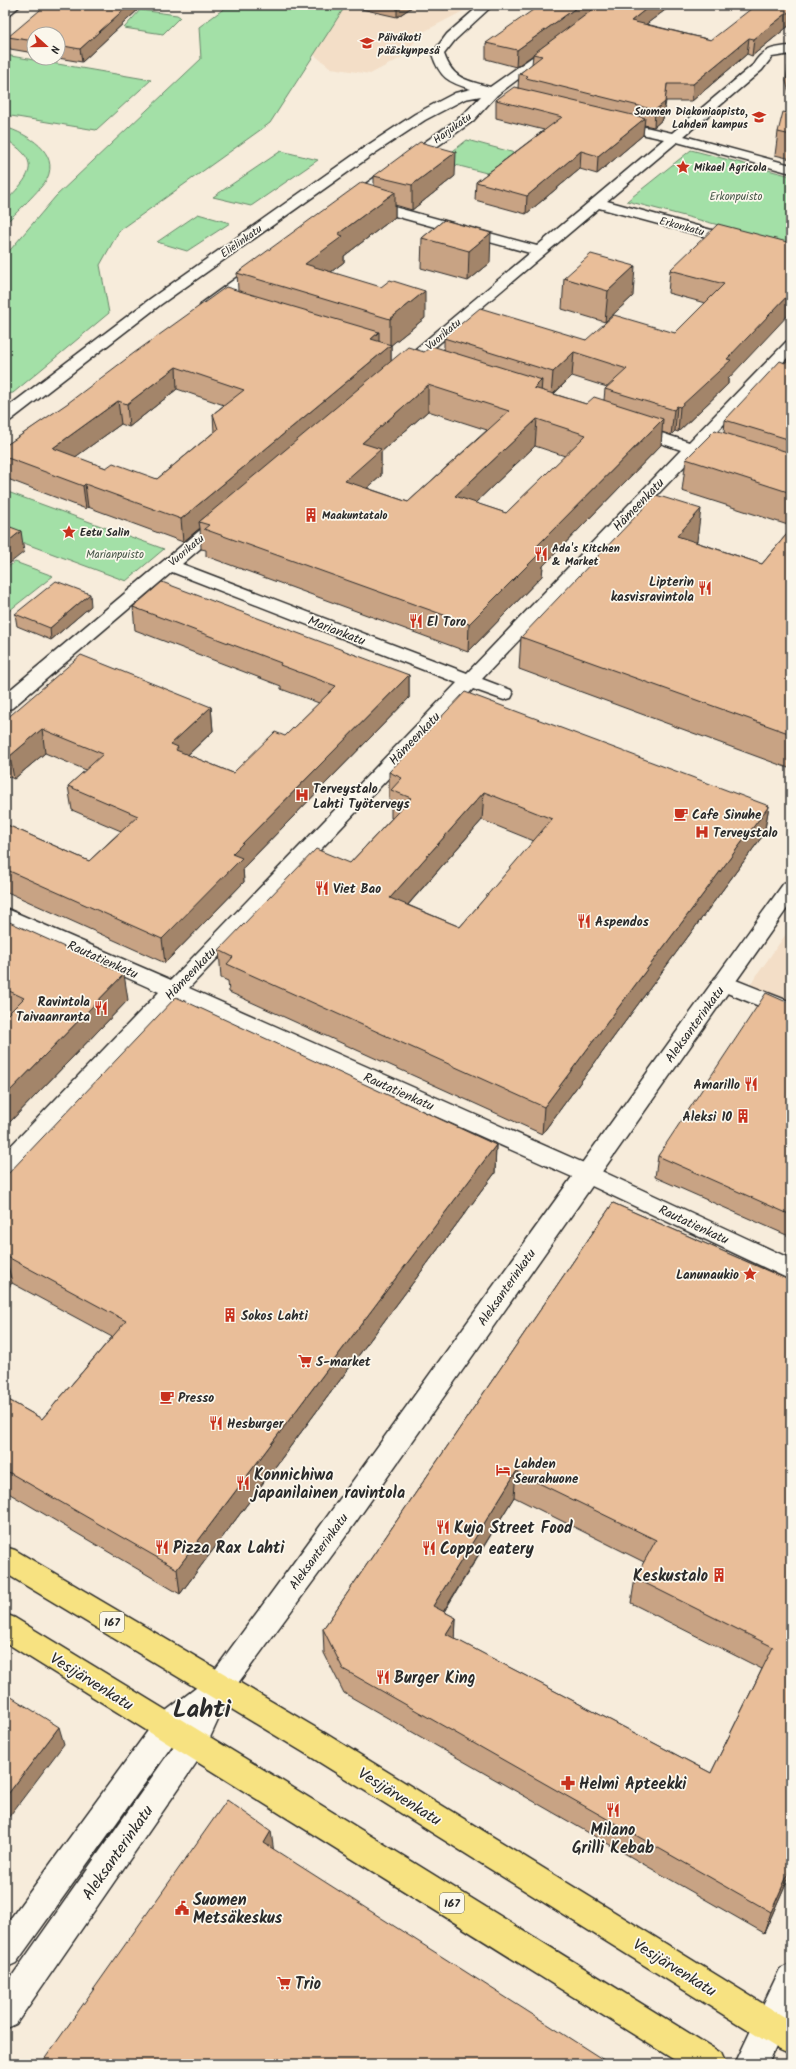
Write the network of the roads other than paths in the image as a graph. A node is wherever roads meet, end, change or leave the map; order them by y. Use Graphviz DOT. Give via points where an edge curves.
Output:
graph roads {
  1 [pos="15,5"];
  2 [pos="487,5"];
  3 [pos="5,12"];
  4 [pos="568,37"];
  5 [pos="791,50"];
  6 [pos="791,59"];
  7 [pos="758,67"];
  8 [pos="498,94"];
  9 [pos="602,121"];
  10 [pos="674,139"];
  11 [pos="791,168"];
  12 [pos="353,200"];
  13 [pos="597,204"];
  14 [pos="334,213"];
  15 [pos="540,251"];
  16 [pos="791,256"];
  17 [pos="272,259"];
  18 [pos="216,300"];
  19 [pos="234,305"];
  20 [pos="197,313"];
  21 [pos="791,345"];
  22 [pos="393,353"];
  23 [pos="413,359"];
  24 [pos="433,365"];
  25 [pos="386,381"];
  26 [pos="5,417"];
  27 [pos="620,425"];
  28 [pos="691,448"];
  29 [pos="717,456"];
  30 [pos="236,508"];
  31 [pos="169,565"];
  32 [pos="468,681"];
  33 [pos="504,694"];
  34 [pos="5,704"];
  35 [pos="791,888"];
  36 [pos="5,915"];
  37 [pos="723,983"];
  38 [pos="173,990"];
  39 [pos="791,1011"];
  40 [pos="5,1167"];
  41 [pos="587,1174"];
  42 [pos="791,1270"];
  43 [pos="5,1559"];
  44 [pos="5,1627"];
  45 [pos="220,1685"];
  46 [pos="168,1728"];
  47 [pos="192,1743"];
  48 [pos="5,1952"];
  49 [pos="791,1980"];
  50 [pos="5,2013"];
  51 [pos="780,2032"];
  52 [pos="710,2064"];
  53 [pos="751,2064"];
  1 -- 3 [label="street"];
  2 -- 8 [label="street" via="450,37 438,54 443,69 456,80"];
  4 -- 8 [label="street, Harjukatu"];
  5 -- 7 [label="street, Vuorikatu" via="764,56"];
  6 -- 7 [label="street"];
  7 -- 10 [label="street, Vuorikatu"];
  8 -- 12 [label="street, Harjukatu"];
  8 -- 26 [label="street, Elielinkatu" via="470,93 420,117 155,302"];
  9 -- 10 [label="street"];
  10 -- 11 [label="street"];
  10 -- 13 [label="street, Vuorikatu"];
  12 -- 14 [label="street, Harjukatu"];
  12 -- 15 [label="street"];
  13 -- 15 [label="street, Vuorikatu"];
  13 -- 16 [label="street, Erkonkatu"];
  15 -- 23 [label="street, Vuorikatu"];
  17 -- 18 [label="street"];
  18 -- 19 [label="street"];
  18 -- 20 [label="street"];
  21 -- 28 [label="street, Hämeenkatu"];
  22 -- 23 [label="street"];
  23 -- 24 [label="street"];
  23 -- 25 [label="street, Vuorikatu"];
  27 -- 28 [label="street"];
  28 -- 29 [label="street"];
  28 -- 32 [label="street, Hämeenkatu"];
  30 -- 31 [label="street, Vuorikatu"];
  31 -- 32 [label="street, Mariankatu"];
  31 -- 34 [label="street, Vuorikatu"];
  32 -- 33 [label="street, Mariankatu"];
  32 -- 38 [label="street, Hämeenkatu"];
  35 -- 37 [label="street, Aleksanterinkatu"];
  36 -- 38 [label="street, Rautatienkatu"];
  37 -- 39 [label="street"];
  37 -- 41 [label="street, Aleksanterinkatu"];
  38 -- 40 [label="street, Hämeenkatu"];
  38 -- 41 [label="street, Rautatienkatu"];
  41 -- 42 [label="street, Rautatienkatu"];
  41 -- 45 [label="street, Aleksanterinkatu" via="335,1529"];
  43 -- 45 [label="main road, Vesijärvenkatu / 167"];
  44 -- 46 [label="main road, Vesijärvenkatu / 167"];
  45 -- 46 [label="street, Aleksanterinkatu"];
  45 -- 47 [label="street, Aleksanterinkatu"];
  45 -- 51 [label="main road, Vesijärvenkatu / 167"];
  46 -- 47 [label="main road, Vesijärvenkatu / 167"];
  46 -- 48 [label="street, Aleksanterinkatu"];
  47 -- 50 [label="street, Aleksanterinkatu"];
  47 -- 52 [label="main road, Vesijärvenkatu / 167"];
  49 -- 51 [label="street"];
  51 -- 53 [label="street"];
}
